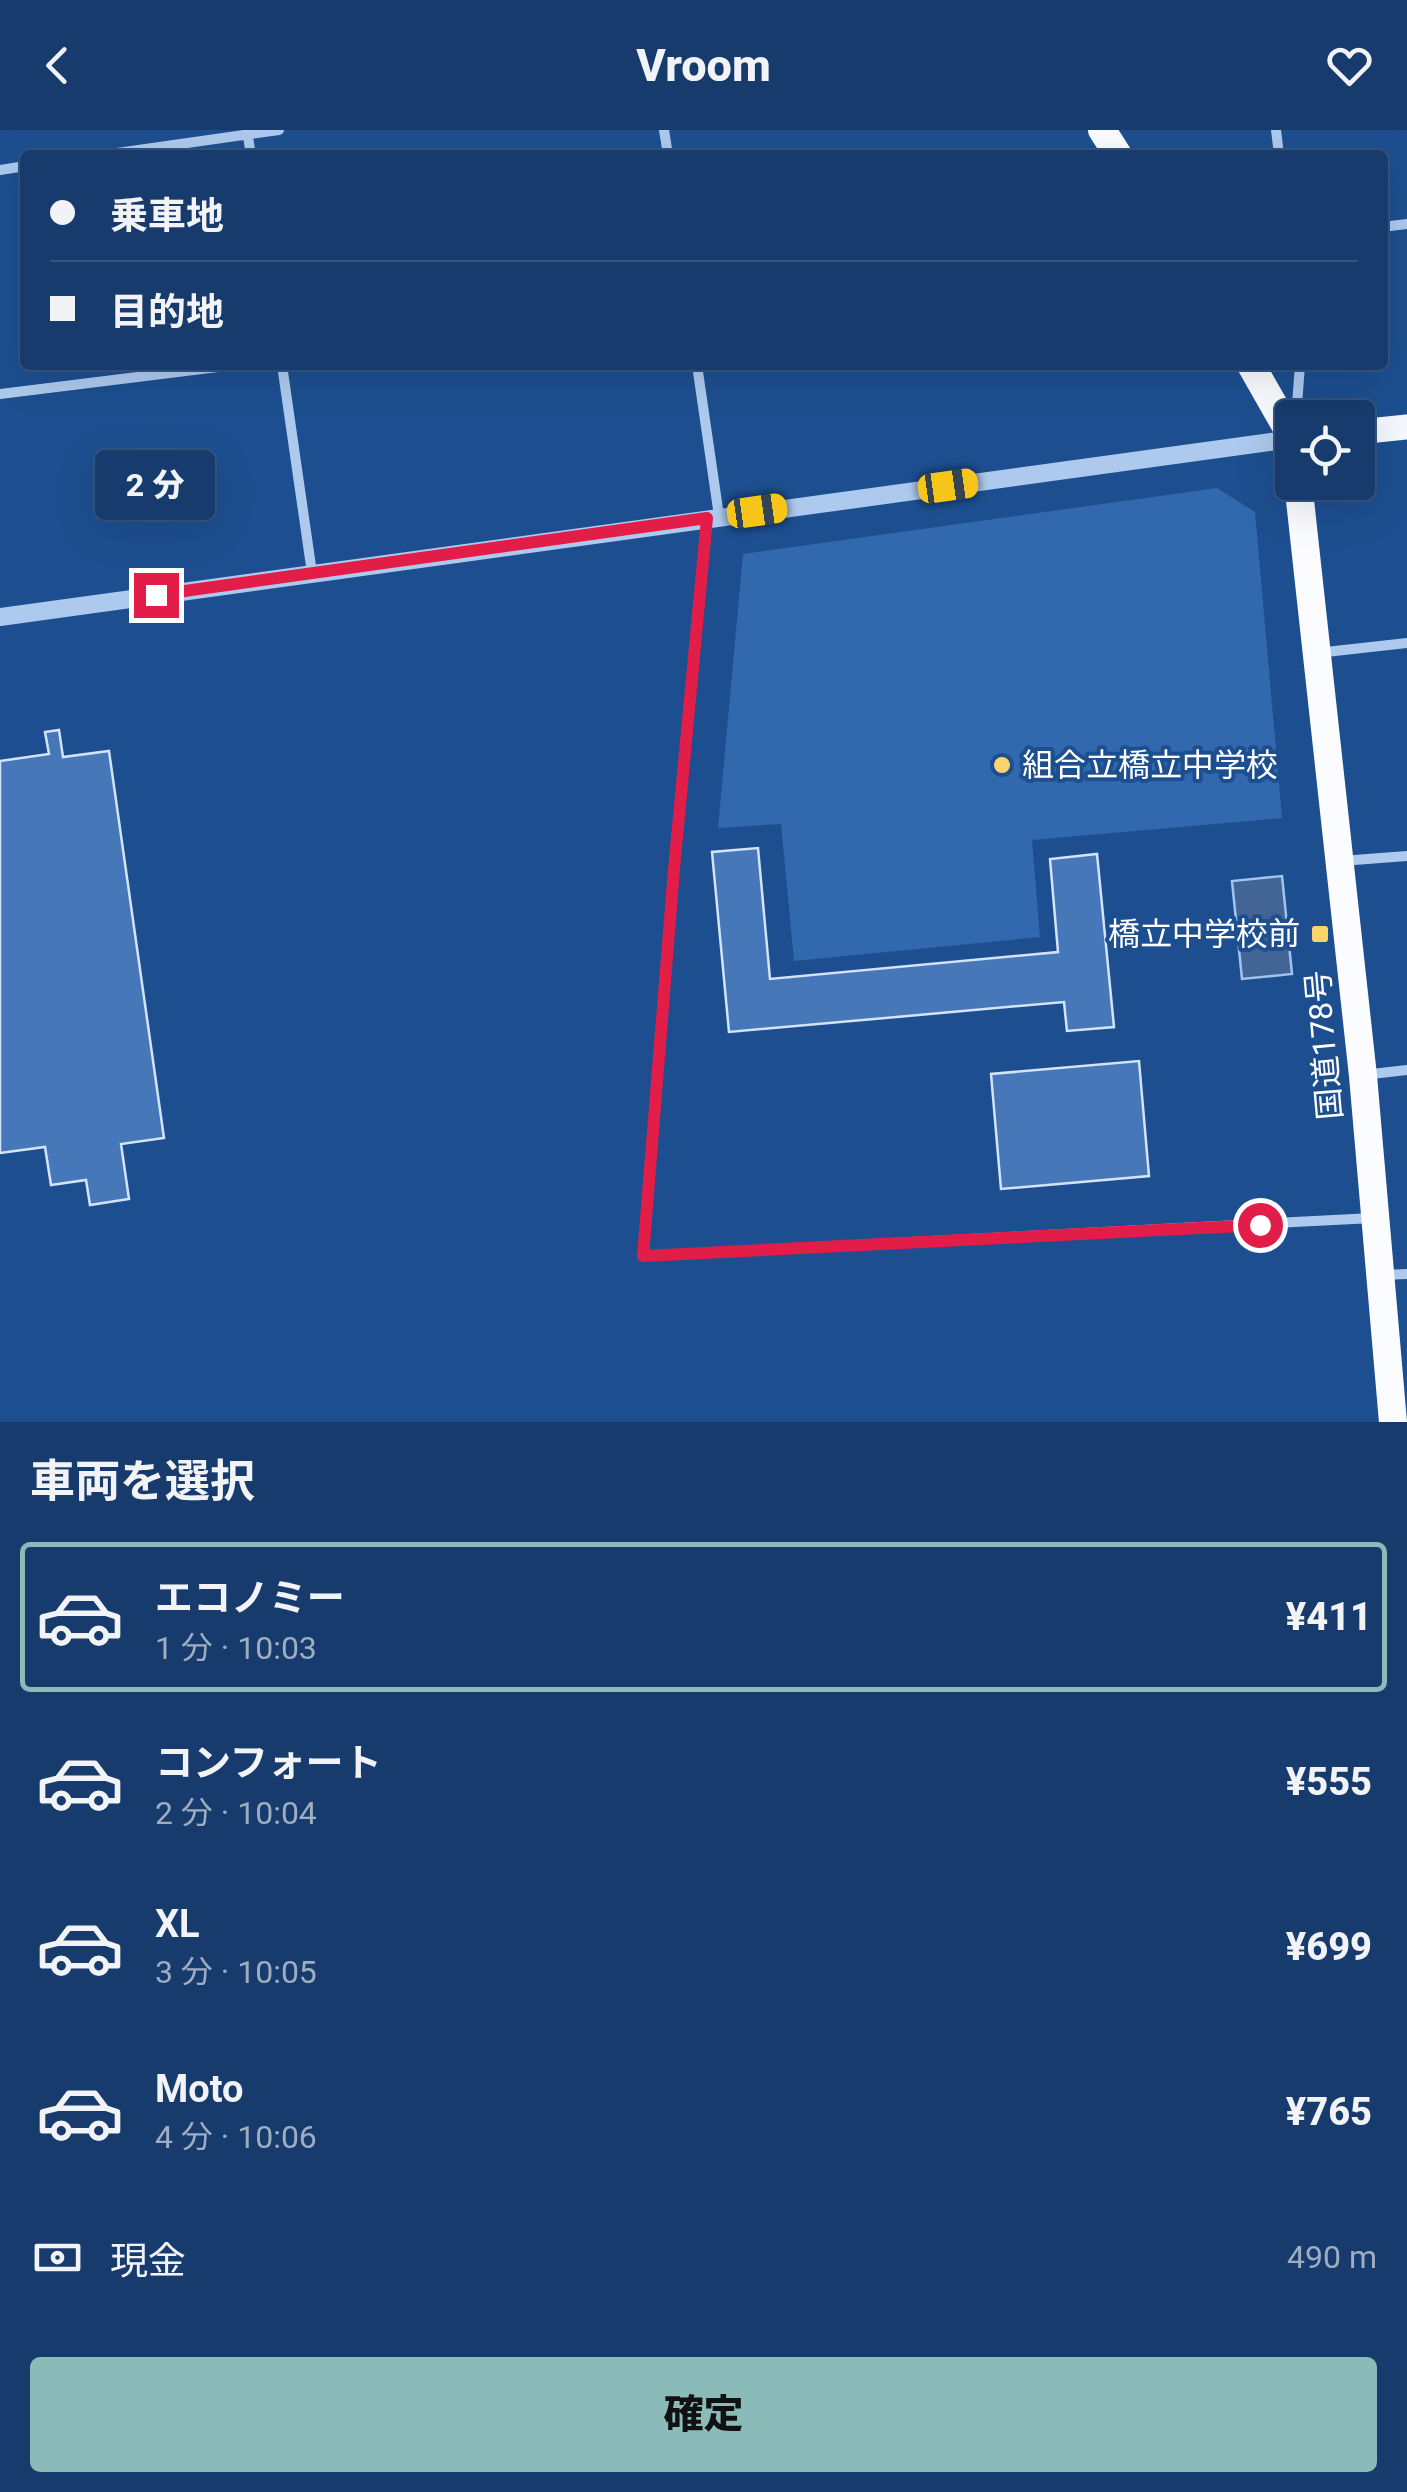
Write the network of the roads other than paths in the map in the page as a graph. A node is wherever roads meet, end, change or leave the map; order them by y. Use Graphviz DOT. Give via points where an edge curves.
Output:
graph roads {
  1 [pos="280,130"];
  2 [pos="247,132"];
  3 [pos="134,150"];
  4 [pos="194,370"];
  5 [pos="283,370"];
  6 [pos="698,370"];
  7 [pos="1253,370"];
  8 [pos="1300,370"];
  9 [pos="0,394"];
  10 [pos="1297,400"];
  11 [pos="1275,408"];
  12 [pos="1407,427"];
  13 [pos="1375,430"];
  14 [pos="1275,440"];
  15 [pos="1300,500"];
  16 [pos="713,517"];
  17 [pos="312,574"];
  18 [pos="0,617"];
  19 [pos="1407,642"];
  20 [pos="1316,653"];
  21 [pos="1407,856"];
  22 [pos="1340,862"];
  23 [pos="1407,1070"];
  24 [pos="1363,1076"];
  25 [pos="1374,1218"];
  26 [pos="1407,1274"];
  27 [pos="1378,1276"];
  28 [pos="1393,1422"];
  1 -- 2 [label="street"];
  2 -- 3 [label="street"];
  4 -- 9 [label="street"];
  5 -- 17 [label="street"];
  6 -- 16 [label="street"];
  7 -- 11 [label="highway"];
  8 -- 10 [label="street"];
  12 -- 13 [label="main road"];
  14 -- 16 [label="street"];
  15 -- 20 [label="highway, 国道178号"];
  16 -- 17 [label="street"];
  16 -- 25 [label="street" via="674,869 643,1256"];
  17 -- 18 [label="street"];
  19 -- 20 [label="street"];
  20 -- 22 [label="highway, 国道178号"];
  21 -- 22 [label="street"];
  22 -- 24 [label="highway, 国道178号"];
  23 -- 24 [label="street"];
  24 -- 25 [label="highway, 国道178号"];
  25 -- 27 [label="highway, 国道178号"];
  26 -- 27 [label="street"];
  27 -- 28 [label="highway, 国道178号"];
}
